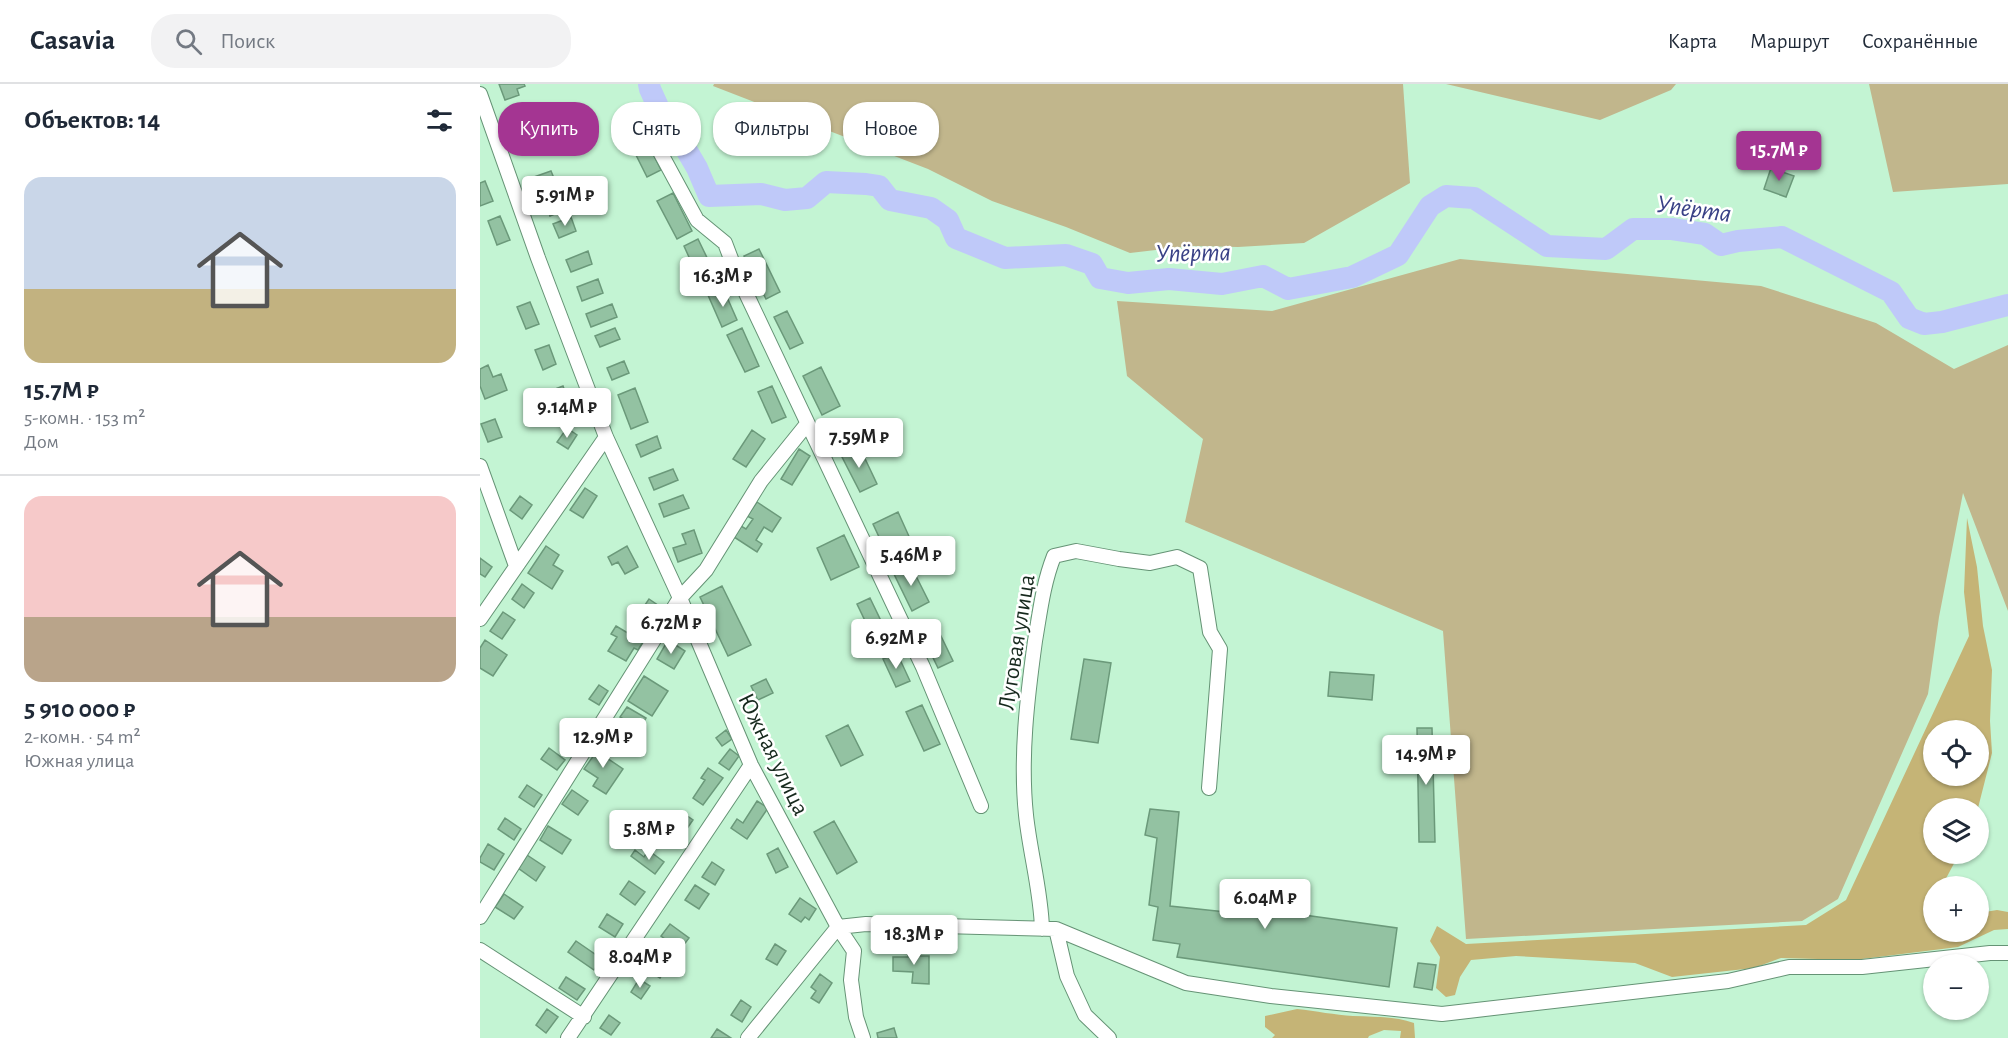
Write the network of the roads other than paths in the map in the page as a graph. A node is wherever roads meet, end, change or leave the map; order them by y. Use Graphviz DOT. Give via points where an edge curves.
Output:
graph roads {
  1 [pos="480,94"];
  2 [pos="662,156"];
  3 [pos="807,424"];
  4 [pos="606,437"];
  5 [pos="480,466"];
  6 [pos="516,566"];
  7 [pos="680,598"];
  8 [pos="480,619"];
  9 [pos="751,765"];
  10 [pos="1209,788"];
  11 [pos="981,806"];
  12 [pos="480,917"];
  13 [pos="838,927"];
  14 [pos="1042,929"];
  15 [pos="1056,929"];
  16 [pos="480,950"];
  17 [pos="2008,952"];
  18 [pos="584,1017"];
  19 [pos="568,1038"];
  20 [pos="748,1038"];
  21 [pos="863,1038"];
  22 [pos="1109,1038"];
  1 -- 4 [label="street, Южная улица"];
  2 -- 3 [label="street" via="697,220 725,243"];
  3 -- 7 [label="street" via="761,481 706,570"];
  3 -- 11 [label="street" via="923,667"];
  4 -- 6 [label="street"];
  4 -- 7 [label="street, Южная улица"];
  5 -- 6 [label="street"];
  6 -- 8 [label="street"];
  7 -- 9 [label="street, Южная улица"];
  7 -- 12 [label="street"];
  9 -- 13 [label="street, Южная улица"];
  9 -- 18 [label="street"];
  10 -- 14 [label="street, Луговая улица" via="1220,649 1210,632 1200,568 1177,557 1150,563 1076,550 1054,556 1045,579 1028,688 1023,776"];
  13 -- 14 [label="street" via="866,924"];
  13 -- 20 [label="street"];
  13 -- 21 [label="street, Южная улица" via="854,951 851,980"];
  14 -- 15 [label="street"];
  15 -- 17 [label="street" via="1186,982 1271,996 1442,1014 1728,981 1789,967 1862,967"];
  15 -- 22 [label="street" via="1067,976 1084,1015"];
  16 -- 18 [label="street"];
  18 -- 19 [label="street"];
}
